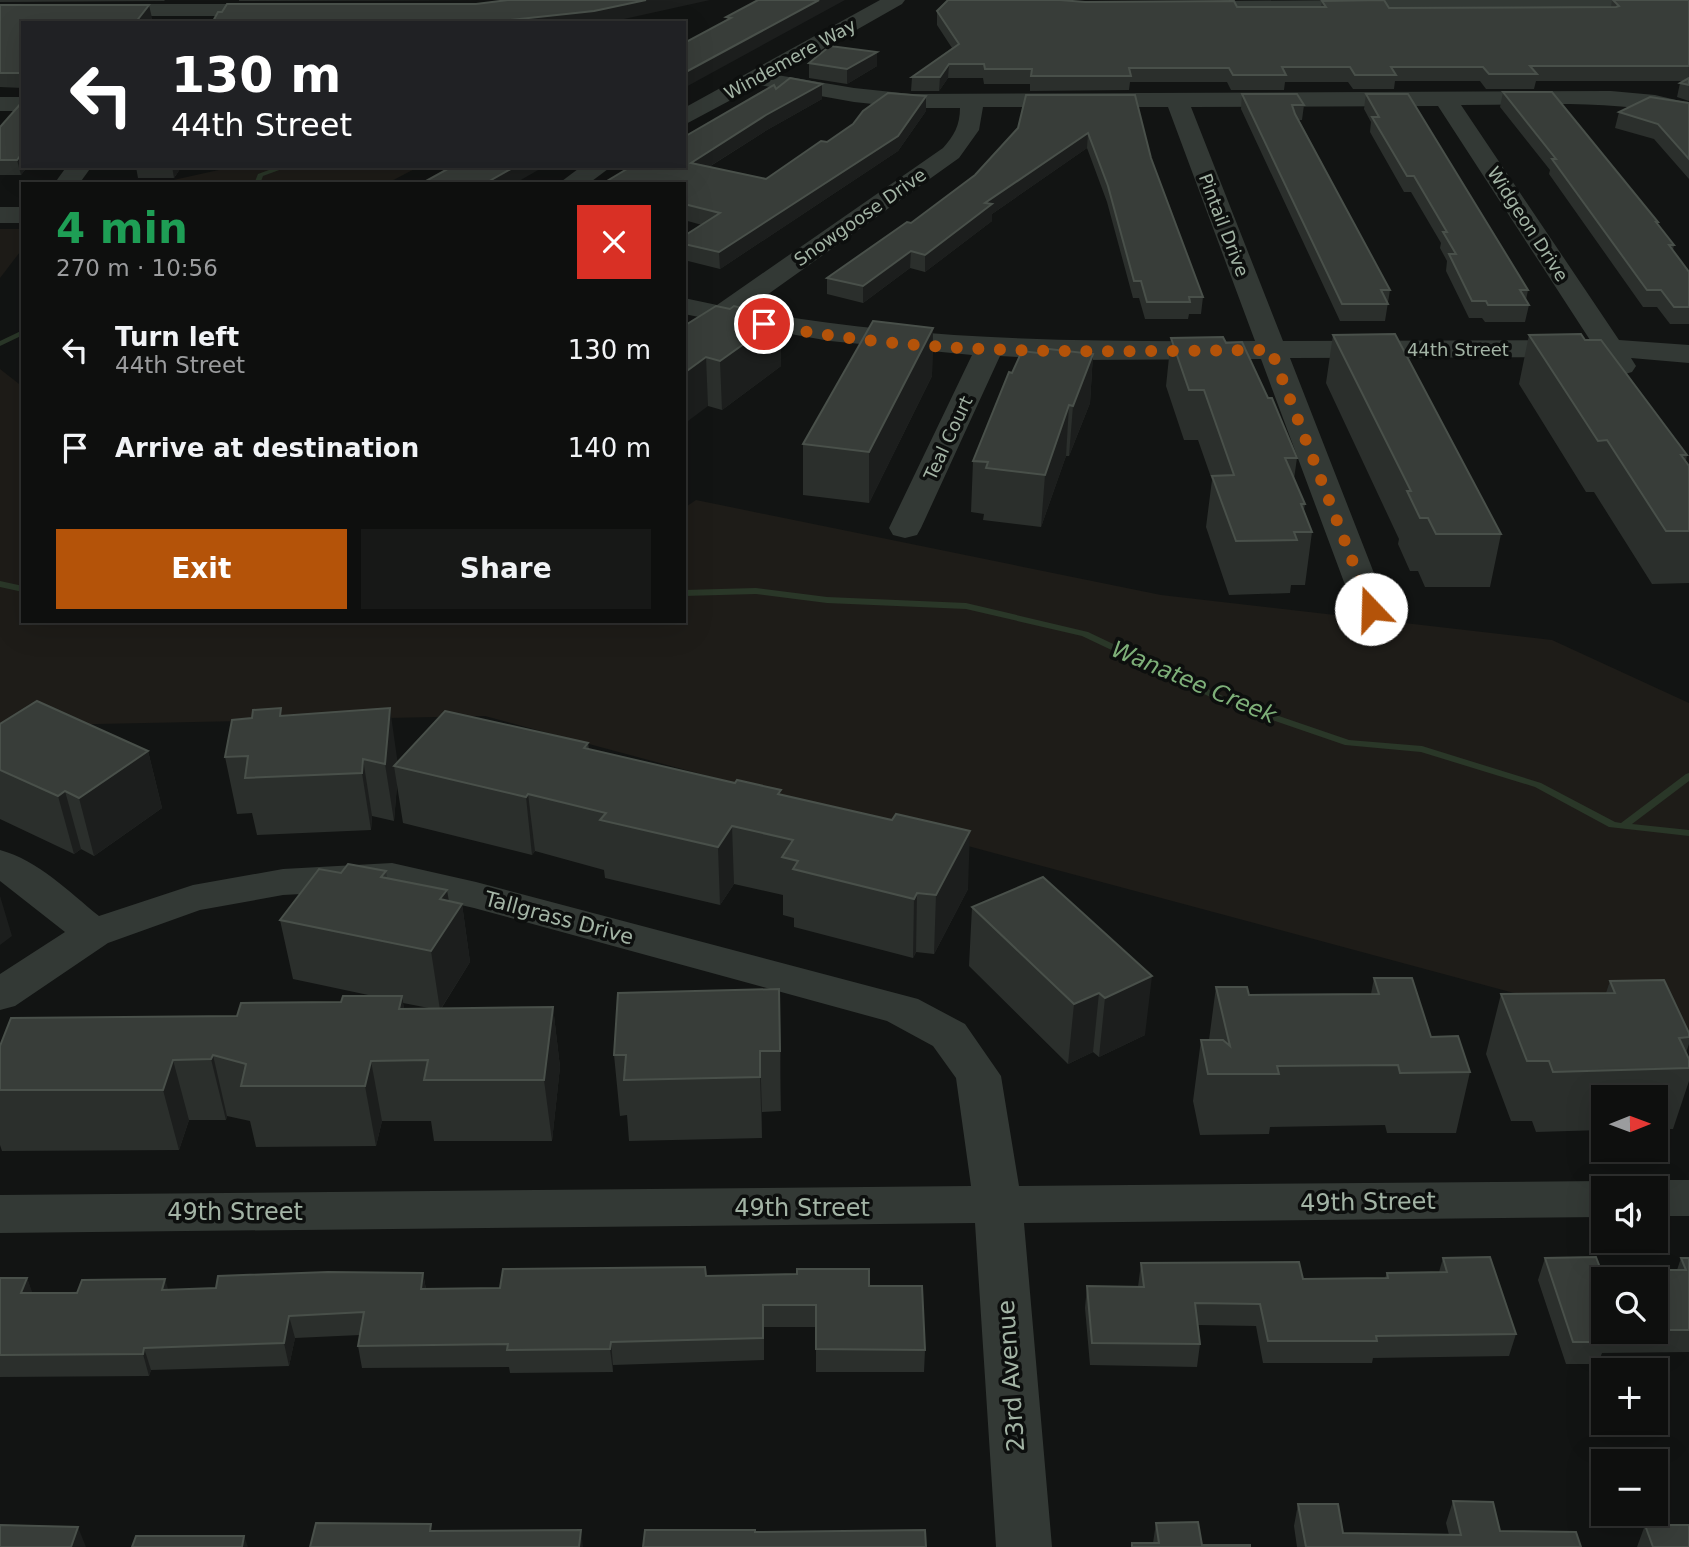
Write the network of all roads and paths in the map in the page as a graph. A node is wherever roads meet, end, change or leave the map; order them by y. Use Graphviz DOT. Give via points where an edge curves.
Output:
graph roads {
  1 [pos="895,0"];
  2 [pos="1532,3"];
  3 [pos="1268,4"];
  4 [pos="1689,4"];
  5 [pos="1204,7"];
  6 [pos="0,10"];
  7 [pos="300,10"];
  8 [pos="195,11"];
  9 [pos="755,78"];
  10 [pos="1446,100"];
  11 [pos="1177,101"];
  12 [pos="971,102"];
  13 [pos="0,104"];
  14 [pos="21,104"];
  15 [pos="1689,110"];
  16 [pos="686,117"];
  17 [pos="597,168"];
  18 [pos="573,182"];
  19 [pos="0,215"];
  20 [pos="21,215"];
  21 [pos="686,306"];
  22 [pos="722,315"];
  23 [pos="686,340"];
  24 [pos="990,348"];
  25 [pos="1610,348"];
  26 [pos="1271,350"];
  27 [pos="1689,354"];
  28 [pos="1636,388"];
  29 [pos="905,528"];
  30 [pos="1371,609"];
  31 [pos="0,863"];
  32 [pos="93,933"];
  33 [pos="0,995"];
  34 [pos="1668,1198"];
  35 [pos="1689,1198"];
  36 [pos="1591,1199"];
  37 [pos="998,1206"];
  38 [pos="0,1214"];
  39 [pos="1024,1547"];
  1 -- 9 [label="street, Windemere Way"];
  2 -- 3 [label="street"];
  2 -- 4 [label="street"];
  3 -- 5 [label="street"];
  6 -- 8 [label="street"];
  7 -- 8 [label="street"];
  9 -- 12 [label="street" via="853,95"];
  9 -- 16 [label="street, Windemere Way"];
  10 -- 11 [label="street"];
  10 -- 15 [label="street" via="1611,98"];
  10 -- 25 [label="street, Widgeon Drive"];
  11 -- 12 [label="street"];
  11 -- 26 [label="street, Pintail Drive"];
  12 -- 22 [label="street, Snowgoose Drive" via="970,127 951,153"];
  13 -- 14 [label="street"];
  17 -- 18 [label="street"];
  19 -- 20 [label="street"];
  21 -- 22 [label="street, 44th Street"];
  22 -- 23 [label="street, Snowgoose Drive"];
  22 -- 24 [label="street, 44th Street" via="847,336"];
  24 -- 26 [label="street, 44th Street"];
  24 -- 29 [label="street, Teal Court"];
  25 -- 26 [label="street, 44th Street"];
  25 -- 27 [label="street, 44th Street"];
  25 -- 28 [label="street, Widgeon Drive"];
  26 -- 30 [label="street, Pintail Drive"];
  31 -- 32 [label="street"];
  32 -- 33 [label="street, Tallgrass Drive"];
  32 -- 37 [label="street, Tallgrass Drive" via="193,898 283,882 392,876 902,1010 949,1035 978,1076"];
  34 -- 35 [label="street"];
  36 -- 37 [label="street, 49th Street"];
  37 -- 38 [label="street, 49th Street"];
  37 -- 39 [label="street, 23rd Avenue"];
}
